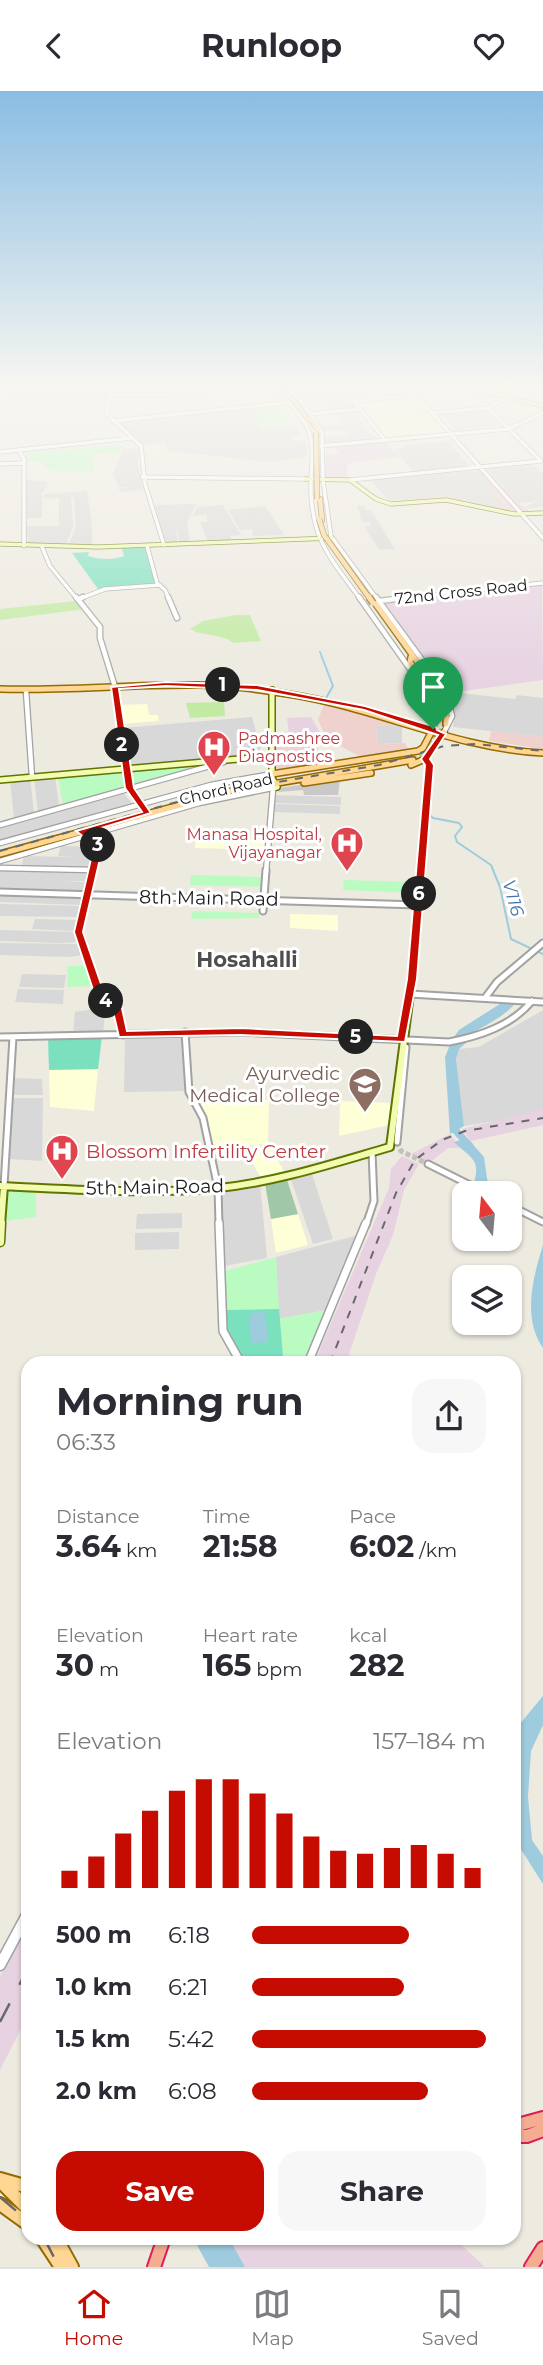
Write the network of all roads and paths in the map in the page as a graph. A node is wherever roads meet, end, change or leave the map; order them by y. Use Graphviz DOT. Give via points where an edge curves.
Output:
graph roads {
  1 [pos="24,489"];
  2 [pos="146,489"];
  3 [pos="315,489"];
  4 [pos="318,489"];
  5 [pos="324,489"];
  6 [pos="362,489"];
  7 [pos="501,489"];
  8 [pos="543,512"];
  9 [pos="524,514"];
  10 [pos="319,515"];
  11 [pos="328,528"];
  12 [pos="321,538"];
  13 [pos="332,538"];
  14 [pos="543,538"];
  15 [pos="0,544"];
  16 [pos="164,545"];
  17 [pos="24,546"];
  18 [pos="147,546"];
  19 [pos="43,547"];
  20 [pos="543,583"];
  21 [pos="160,585"];
  22 [pos="79,599"];
  23 [pos="361,602"];
  24 [pos="376,602"];
  25 [pos="177,618"];
  26 [pos="415,656"];
  27 [pos="0,688"];
  28 [pos="115,688"];
  29 [pos="26,691"];
  30 [pos="272,691"];
  31 [pos="439,710"];
  32 [pos="444,728"];
  33 [pos="433,730"];
  34 [pos="452,735"];
  35 [pos="438,741"];
  36 [pos="543,752"];
  37 [pos="272,756"];
  38 [pos="234,759"];
  39 [pos="428,762"];
  40 [pos="371,765"];
  41 [pos="127,769"];
  42 [pos="32,777"];
  43 [pos="0,779"];
  44 [pos="274,780"];
  45 [pos="130,788"];
  46 [pos="144,809"];
  47 [pos="0,825"];
  48 [pos="80,831"];
  49 [pos="96,833"];
  50 [pos="88,835"];
  51 [pos="0,843"];
  52 [pos="0,852"];
  53 [pos="0,861"];
  54 [pos="0,868"];
  55 [pos="93,870"];
  56 [pos="0,892"];
  57 [pos="87,895"];
  58 [pos="263,899"];
  59 [pos="418,905"];
  60 [pos="262,911"];
  61 [pos="543,943"];
  62 [pos="410,994"];
  63 [pos="485,998"];
  64 [pos="528,1001"];
  65 [pos="543,1002"];
  66 [pos="186,1033"];
  67 [pos="123,1035"];
  68 [pos="0,1037"];
  69 [pos="13,1037"];
  70 [pos="404,1040"];
  71 [pos="372,1152"];
  72 [pos="428,1164"];
  73 [pos="462,1181"];
  74 [pos="2,1186"];
  75 [pos="218,1188"];
  76 [pos="522,1212"];
  77 [pos="543,1222"];
  78 [pos="0,1242"];
  79 [pos="237,1356"];
  80 [pos="311,1356"];
  81 [pos="21,1926"];
  82 [pos="0,1965"];
  83 [pos="543,2118"];
  84 [pos="521,2124"];
  85 [pos="543,2130"];
  86 [pos="521,2136"];
  87 [pos="2,2181"];
  88 [pos="21,2185"];
  89 [pos="21,2201"];
  90 [pos="0,2204"];
  91 [pos="21,2219"];
  92 [pos="47,2245"];
  93 [pos="61,2245"];
  94 [pos="162,2245"];
  95 [pos="543,2248"];
  96 [pos="61,2267"];
  97 [pos="72,2267"];
  98 [pos="154,2267"];
  99 [pos="531,2267"];
  1 -- 17 [label="street"];
  2 -- 16 [label="street"];
  3 -- 10 [label="street"];
  4 -- 10 [label="main road, bridge"];
  5 -- 11 [label="street"];
  6 -- 9 [label="main road" via="387,503 446,500"];
  7 -- 9 [label="street"];
  8 -- 9 [label="main road"];
  9 -- 14 [label="street"];
  10 -- 11 [label="main road"];
  10 -- 12 [label="street" via="315,524"];
  10 -- 24 [label="main road, bridge" via="325,532"];
  11 -- 13 [label="street"];
  12 -- 13 [label="main road"];
  12 -- 16 [label="main road"];
  12 -- 23 [label="street"];
  13 -- 24 [label="street"];
  15 -- 17 [label="main road"];
  16 -- 18 [label="main road"];
  17 -- 19 [label="main road"];
  18 -- 19 [label="main road"];
  18 -- 21 [label="street"];
  19 -- 22 [label="street" via="50,566"];
  20 -- 24 [label="street, 72nd Cross Road"];
  21 -- 22 [label="street" via="105,589"];
  21 -- 25 [label="street"];
  22 -- 28 [label="street" via="100,627"];
  23 -- 24 [label="street, 72nd Cross Road"];
  23 -- 31 [label="street"];
  24 -- 26 [label="main road"];
  24 -- 26 [label="main road"];
  26 -- 31 [label="main road" via="411,662"];
  26 -- 32 [label="main road" via="443,703"];
  27 -- 28 [label="main road"];
  27 -- 29 [label="main road"];
  28 -- 29 [label="main road"];
  28 -- 30 [label="main road" via="198,686"];
  28 -- 41 [label="main road"];
  29 -- 42 [label="street"];
  30 -- 33 [label="main road"];
  30 -- 37 [label="main road"];
  31 -- 33 [label="street"];
  32 -- 33 [label="main road"];
  32 -- 34 [label="main road"];
  32 -- 35 [label="main road"];
  33 -- 40 [label="main road" via="418,751"];
  34 -- 35 [label="main road"];
  34 -- 36 [label="main road" via="521,752"];
  35 -- 39 [label="main road"];
  37 -- 38 [label="main road"];
  37 -- 44 [label="main road"];
  38 -- 41 [label="main road"];
  38 -- 45 [label="street"];
  39 -- 40 [label="main road"];
  39 -- 59 [label="main road"];
  40 -- 44 [label="main road"];
  40 -- 44 [label="main road"];
  40 -- 44 [label="main road, Chord Road"];
  41 -- 42 [label="main road"];
  41 -- 45 [label="main road"];
  42 -- 43 [label="main road"];
  44 -- 46 [label="main road, Chord Road"];
  44 -- 46 [label="street" via="211,785"];
  44 -- 49 [label="street"];
  44 -- 58 [label="street"];
  45 -- 46 [label="main road"];
  45 -- 47 [label="street"];
  46 -- 48 [label="main road, Chord Road"];
  46 -- 51 [label="street"];
  46 -- 52 [label="main road, Chord Road"];
  48 -- 50 [label="main road"];
  48 -- 52 [label="main road, Chord Road"];
  49 -- 50 [label="street"];
  49 -- 55 [label="street"];
  50 -- 53 [label="street"];
  54 -- 55 [label="street"];
  55 -- 57 [label="street"];
  56 -- 57 [label="street, 8th Main Road"];
  57 -- 58 [label="street, 8th Main Road"];
  57 -- 67 [label="street" via="78,932 102,1002 115,999"];
  58 -- 59 [label="street, 8th Main Road"];
  58 -- 60 [label="street"];
  59 -- 62 [label="main road"];
  61 -- 63 [label="street"];
  62 -- 63 [label="street"];
  62 -- 70 [label="main road"];
  63 -- 64 [label="street"];
  64 -- 65 [label="street"];
  64 -- 70 [label="street" via="525,1010 474,1038"];
  66 -- 67 [label="street"];
  66 -- 70 [label="street" via="241,1031"];
  66 -- 75 [label="street" via="189,1092 203,1118"];
  67 -- 69 [label="street"];
  68 -- 69 [label="street"];
  69 -- 74 [label="street"];
  70 -- 71 [label="main road, 5th Main Road" via="393,1145"];
  71 -- 75 [label="main road, 5th Main Road" via="288,1176"];
  71 -- 80 [label="street" via="374,1201"];
  72 -- 73 [label="street"];
  74 -- 75 [label="main road, 5th Main Road"];
  74 -- 78 [label="main road"];
  75 -- 79 [label="street" via="223,1331"];
  76 -- 77 [label="street"];
  81 -- 82 [label="street"];
  83 -- 84 [label="highway"];
  85 -- 86 [label="highway"];
  87 -- 88 [label="main road"];
  87 -- 89 [label="main road"];
  90 -- 91 [label="main road"];
  92 -- 96 [label="main road"];
  93 -- 97 [label="main road"];
  94 -- 98 [label="highway"];
  95 -- 99 [label="highway"];
}
